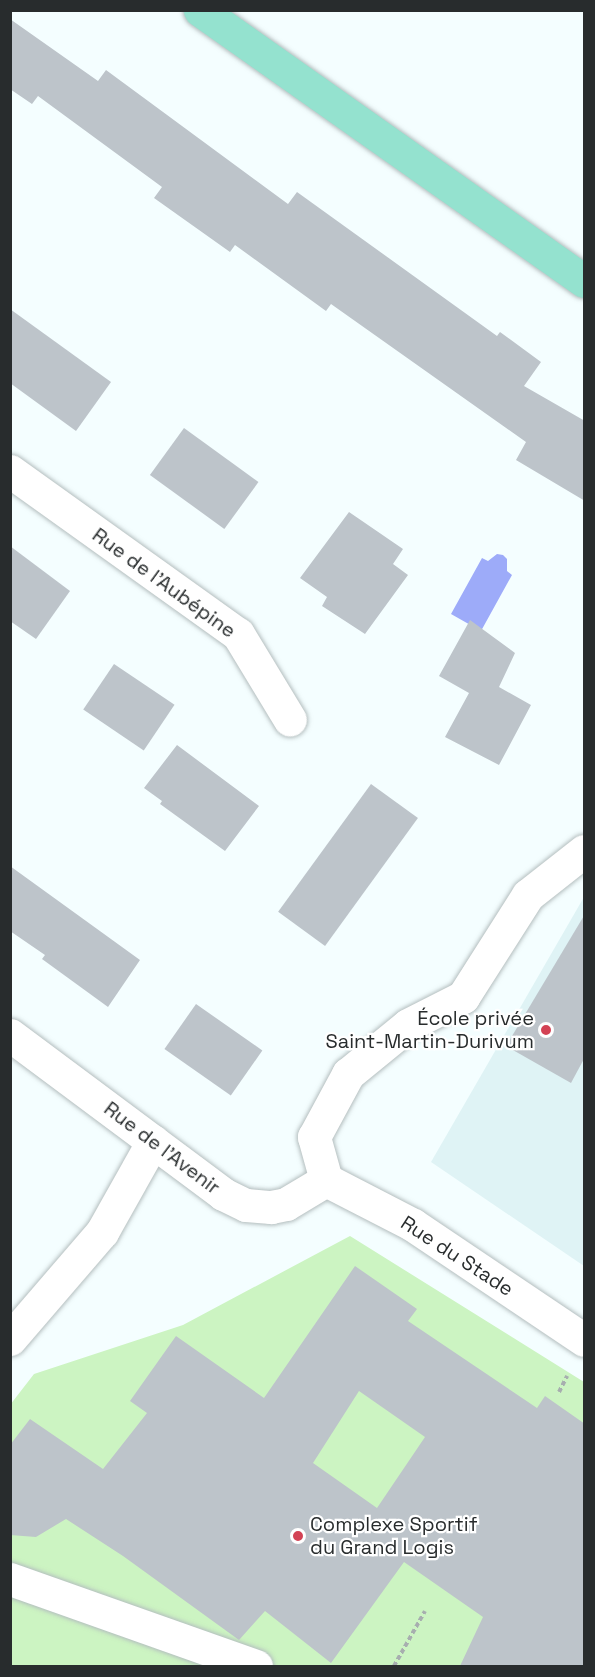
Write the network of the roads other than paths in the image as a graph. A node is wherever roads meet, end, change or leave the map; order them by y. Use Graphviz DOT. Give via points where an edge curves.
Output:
graph roads {
  1 [pos="200,10"];
  2 [pos="585,281"];
  3 [pos="10,471"];
  4 [pos="290,720"];
  5 [pos="585,851"];
  6 [pos="10,1035"];
  7 [pos="153,1141"];
  8 [pos="326,1179"];
  9 [pos="10,1339"];
  10 [pos="585,1340"];
  11 [pos="10,1580"];
  12 [pos="256,1666"];
  1 -- 2 [label="main road"];
  3 -- 4 [label="street, Rue de l'Aubépine" via="238,634"];
  5 -- 8 [label="street" via="528,895 463,997 408,1025 348,1074 314,1137"];
  6 -- 7 [label="street, Rue de l'Avenir"];
  7 -- 8 [label="street, Rue de l'Avenir" via="223,1194 246,1205 286,1204"];
  7 -- 9 [label="street" via="102,1232"];
  8 -- 10 [label="street, Rue du Stade" via="413,1225"];
  11 -- 12 [label="street"];
}
